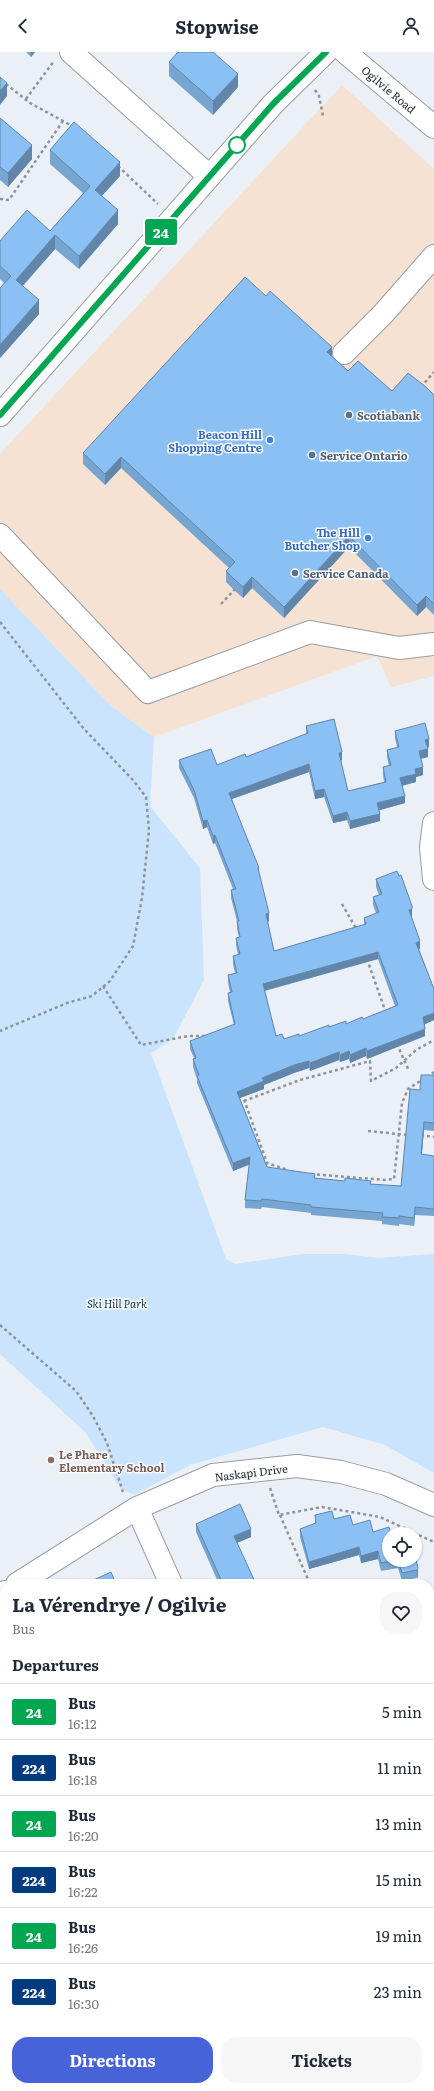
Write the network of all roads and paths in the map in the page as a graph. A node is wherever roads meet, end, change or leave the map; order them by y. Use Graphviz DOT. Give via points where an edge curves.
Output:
graph roads {
  1 [pos="326,52"];
  2 [pos="345,52"];
  3 [pos="64,55"];
  4 [pos="3,81"];
  5 [pos="313,86"];
  6 [pos="26,99"];
  7 [pos="323,116"];
  8 [pos="63,121"];
  9 [pos="434,127"];
  10 [pos="77,129"];
  11 [pos="115,163"];
  12 [pos="210,176"];
  13 [pos="0,199"];
  14 [pos="173,218"];
  15 [pos="434,256"];
  16 [pos="344,353"];
  17 [pos="434,372"];
  18 [pos="417,392"];
  19 [pos="0,415"];
  20 [pos="0,535"];
  21 [pos="239,584"];
  22 [pos="221,604"];
  23 [pos="0,622"];
  24 [pos="434,644"];
  25 [pos="434,823"];
  26 [pos="434,879"];
  27 [pos="342,904"];
  28 [pos="360,937"];
  29 [pos="365,952"];
  30 [pos="103,986"];
  31 [pos="388,1018"];
  32 [pos="0,1031"];
  33 [pos="209,1036"];
  34 [pos="396,1039"];
  35 [pos="434,1040"];
  36 [pos="403,1061"];
  37 [pos="408,1071"];
  38 [pos="434,1072"];
  39 [pos="239,1086"];
  40 [pos="244,1101"];
  41 [pos="368,1131"];
  42 [pos="399,1134"];
  43 [pos="413,1135"];
  44 [pos="419,1135"];
  45 [pos="434,1137"];
  46 [pos="292,1172"];
  47 [pos="308,1173"];
  48 [pos="0,1325"];
  49 [pos="268,1484"];
  50 [pos="123,1492"];
  51 [pos="434,1505"];
  52 [pos="137,1508"];
  53 [pos="279,1515"];
  54 [pos="434,1542"];
  55 [pos="26,1579"];
  56 [pos="169,1579"];
  57 [pos="308,1579"];
  1 -- 12 [label="street" via="273,104"];
  2 -- 9 [label="street, Ogilvie Road"];
  3 -- 6 [label="path"];
  3 -- 12 [label="street"];
  4 -- 6 [label="path"];
  5 -- 7 [label="path" via="319,96"];
  6 -- 8 [label="path"];
  8 -- 10 [label="path"];
  8 -- 13 [label="path" via="9,200"];
  11 -- 14 [label="path"];
  12 -- 14 [label="street"];
  14 -- 19 [label="street"];
  15 -- 16 [label="street" via="383,314"];
  17 -- 18 [label="path"];
  20 -- 24 [label="street" via="148,692 310,632 399,648"];
  21 -- 22 [label="path"];
  23 -- 30 [label="path" via="84,729 146,797 150,830 133,946 110,981"];
  25 -- 26 [label="street"];
  27 -- 28 [label="path"];
  29 -- 31 [label="path"];
  30 -- 32 [label="path" via="92,996 67,1003"];
  30 -- 33 [label="path" via="141,1046 188,1036"];
  34 -- 36 [label="path"];
  35 -- 36 [label="path"];
  36 -- 37 [label="path"];
  36 -- 40 [label="path" via="396,1068 371,1082 370,1061 300,1080"];
  38 -- 42 [label="path" via="408,1089 402,1103"];
  39 -- 40 [label="path"];
  40 -- 46 [label="path" via="267,1163"];
  41 -- 42 [label="path"];
  42 -- 43 [label="path"];
  42 -- 47 [label="path" via="394,1179"];
  44 -- 45 [label="path"];
  48 -- 50 [label="path" via="76,1391 107,1443"];
  49 -- 53 [label="path"];
  51 -- 52 [label="street, Naskapi Drive" via="386,1484 342,1472 297,1466 213,1475"];
  52 -- 55 [label="street, Naskapi Drive"];
  52 -- 56 [label="street"];
  53 -- 54 [label="path" via="322,1507 380,1517"];
  53 -- 57 [label="path"];
}
